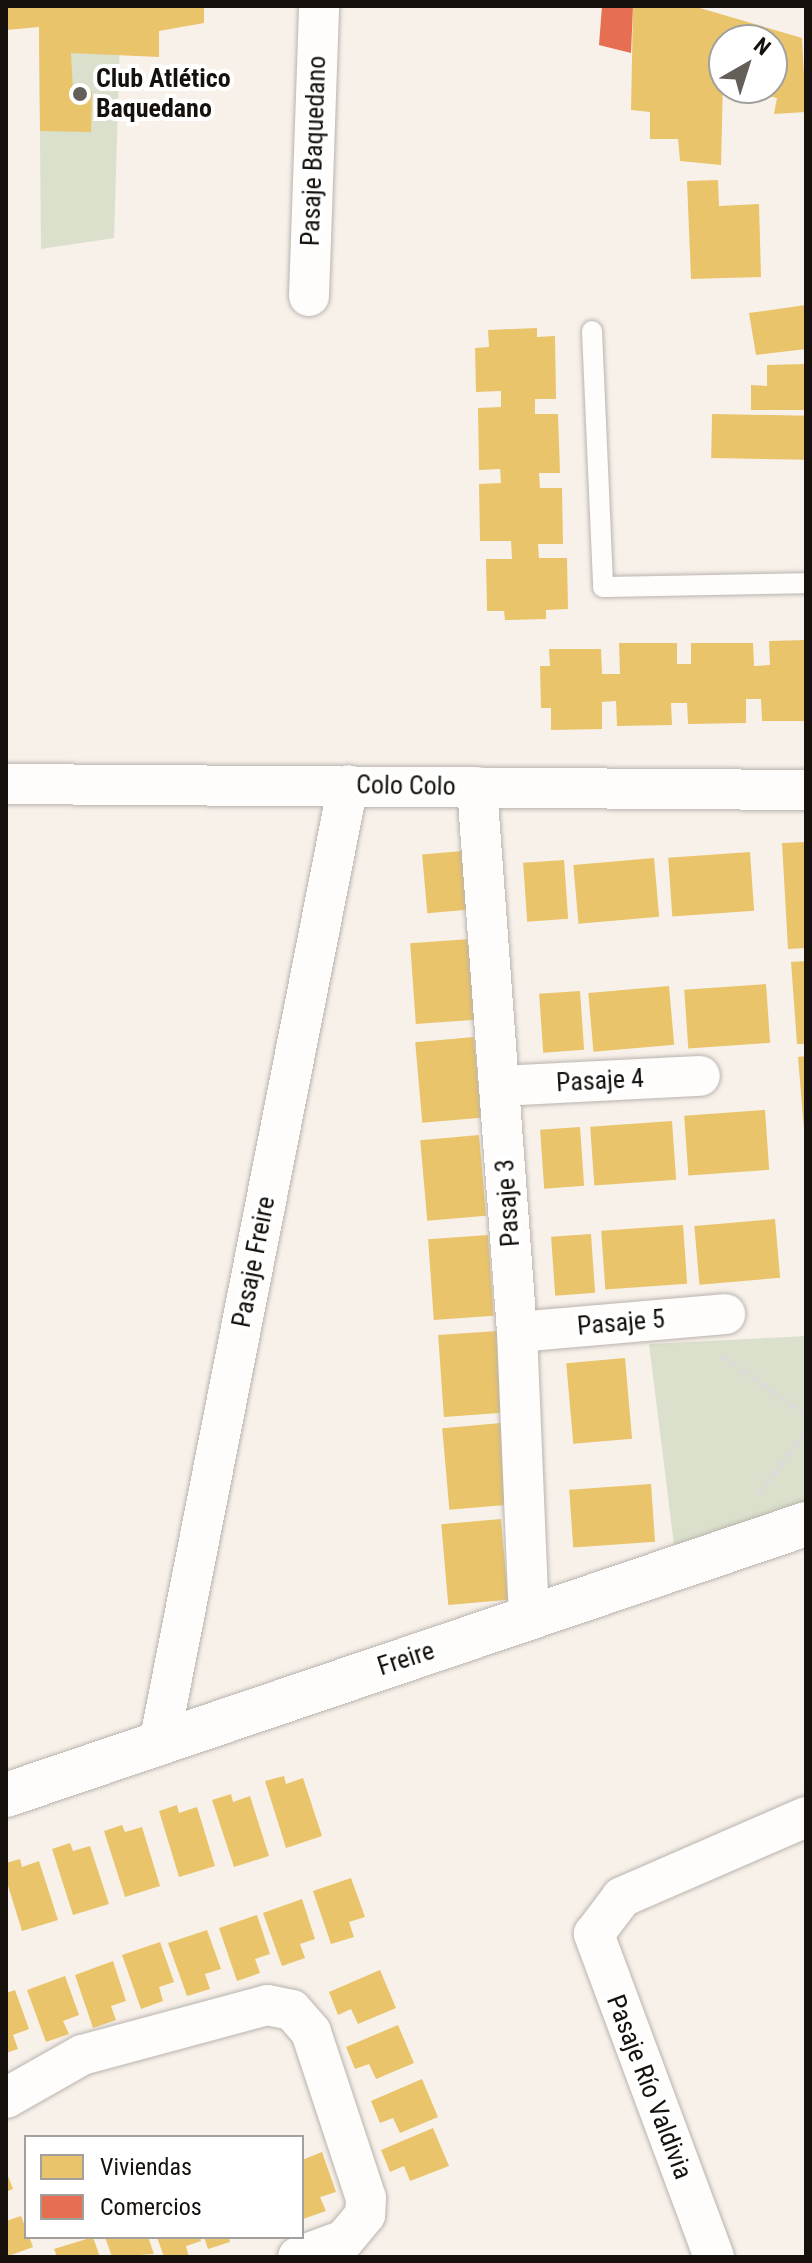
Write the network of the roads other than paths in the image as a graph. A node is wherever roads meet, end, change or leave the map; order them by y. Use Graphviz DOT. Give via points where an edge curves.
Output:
graph roads {
  1 [pos="319,6"];
  2 [pos="309,296"];
  3 [pos="592,331"];
  4 [pos="806,583"];
  5 [pos="6,784"];
  6 [pos="348,785"];
  7 [pos="477,787"];
  8 [pos="806,790"];
  9 [pos="700,1076"];
  10 [pos="500,1086"];
  11 [pos="725,1314"];
  12 [pos="517,1332"];
  13 [pos="806,1524"];
  14 [pos="529,1620"];
  15 [pos="160,1739"];
  16 [pos="6,1795"];
  17 [pos="806,1817"];
  18 [pos="6,2098"];
  19 [pos="298,2257"];
  20 [pos="714,2257"];
  1 -- 2 [label="street, Pasaje Baquedano"];
  3 -- 4 [label="lane" via="603,587"];
  5 -- 6 [label="street, Colo Colo"];
  6 -- 7 [label="street, Colo Colo"];
  6 -- 15 [label="street, Pasaje Freire"];
  7 -- 8 [label="street, Colo Colo"];
  7 -- 10 [label="street, Pasaje 3"];
  9 -- 10 [label="street, Pasaje 4"];
  10 -- 12 [label="street, Pasaje 3"];
  11 -- 12 [label="street, Pasaje 5"];
  12 -- 14 [label="street, Pasaje 3"];
  13 -- 14 [label="street, Freire"];
  14 -- 15 [label="street, Freire"];
  15 -- 16 [label="street, Freire"];
  17 -- 20 [label="street, Pasaje Río Valdivia" via="622,1897 601,1916 598,1954"];
  18 -- 19 [label="street" via="82,2055 267,2005 292,2010 311,2032 366,2198 356,2228"];
}
